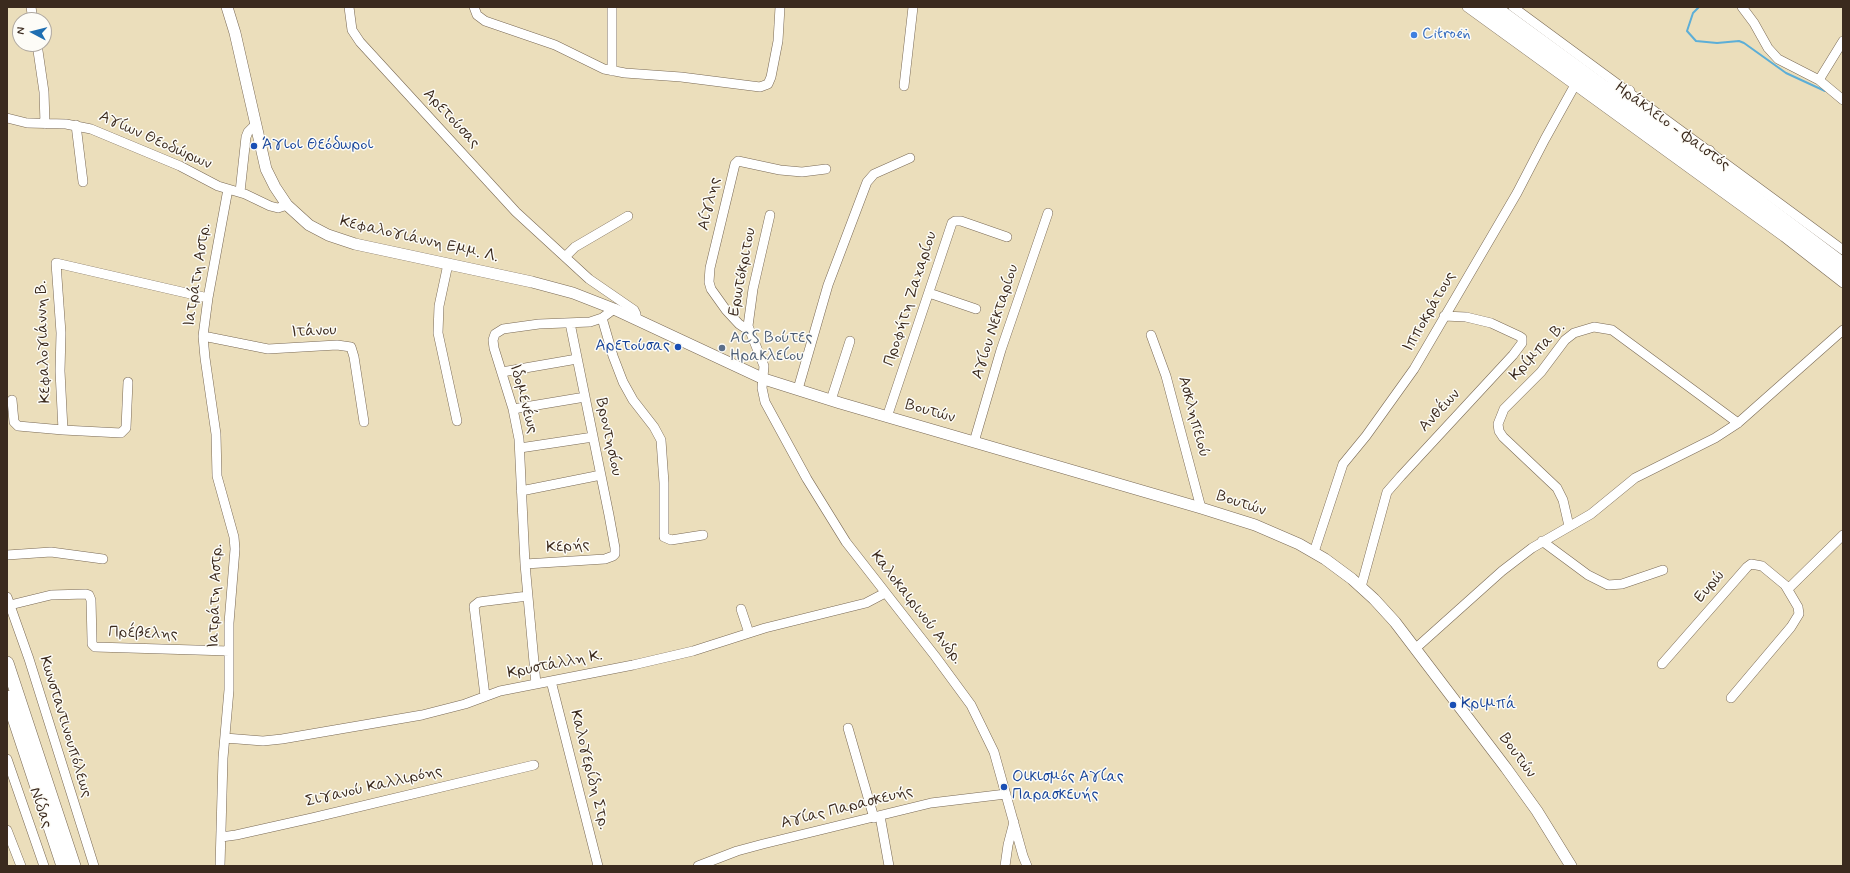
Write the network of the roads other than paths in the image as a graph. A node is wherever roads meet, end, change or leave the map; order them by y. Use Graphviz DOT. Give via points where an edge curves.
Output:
graph roads {
  1 [pos="227,7"];
  2 [pos="349,7"];
  3 [pos="474,7"];
  4 [pos="612,7"];
  5 [pos="780,7"];
  6 [pos="913,7"];
  7 [pos="1467,7"];
  8 [pos="1481,7"];
  9 [pos="1496,7"];
  10 [pos="1513,7"];
  11 [pos="1742,7"];
  12 [pos="1843,41"];
  13 [pos="38,52"];
  14 [pos="612,71"];
  15 [pos="1818,80"];
  16 [pos="1575,85"];
  17 [pos="904,86"];
  18 [pos="1605,86"];
  19 [pos="1628,91"];
  20 [pos="1843,100"];
  21 [pos="7,118"];
  22 [pos="45,124"];
  23 [pos="76,125"];
  24 [pos="255,125"];
  25 [pos="1709,151"];
  26 [pos="910,158"];
  27 [pos="826,169"];
  28 [pos="1721,171"];
  29 [pos="83,182"];
  30 [pos="228,189"];
  31 [pos="240,192"];
  32 [pos="287,205"];
  33 [pos="1048,213"];
  34 [pos="770,215"];
  35 [pos="628,216"];
  36 [pos="1007,237"];
  37 [pos="1843,250"];
  38 [pos="565,257"];
  39 [pos="1843,263"];
  40 [pos="448,264"];
  41 [pos="1843,275"];
  42 [pos="1843,282"];
  43 [pos="928,294"];
  44 [pos="208,298"];
  45 [pos="614,309"];
  46 [pos="976,309"];
  47 [pos="1444,316"];
  48 [pos="602,318"];
  49 [pos="636,319"];
  50 [pos="570,323"];
  51 [pos="748,330"];
  52 [pos="1843,330"];
  53 [pos="1152,335"];
  54 [pos="204,336"];
  55 [pos="850,341"];
  56 [pos="577,358"];
  57 [pos="502,372"];
  58 [pos="764,379"];
  59 [pos="128,382"];
  60 [pos="798,389"];
  61 [pos="585,397"];
  62 [pos="12,400"];
  63 [pos="831,400"];
  64 [pos="513,409"];
  65 [pos="887,416"];
  66 [pos="457,421"];
  67 [pos="364,422"];
  68 [pos="1738,423"];
  69 [pos="64,430"];
  70 [pos="593,436"];
  71 [pos="974,442"];
  72 [pos="520,448"];
  73 [pos="601,475"];
  74 [pos="521,491"];
  75 [pos="1201,508"];
  76 [pos="1569,526"];
  77 [pos="703,535"];
  78 [pos="1841,541"];
  79 [pos="1542,542"];
  80 [pos="1314,552"];
  81 [pos="7,555"];
  82 [pos="613,556"];
  83 [pos="103,559"];
  84 [pos="525,564"];
  85 [pos="1663,570"];
  86 [pos="1361,586"];
  87 [pos="1788,589"];
  88 [pos="885,593"];
  89 [pos="528,596"];
  90 [pos="8,601"];
  91 [pos="741,609"];
  92 [pos="749,633"];
  93 [pos="1416,648"];
  94 [pos="229,652"];
  95 [pos="7,663"];
  96 [pos="1662,664"];
  97 [pos="551,681"];
  98 [pos="536,684"];
  99 [pos="485,696"];
  100 [pos="7,697"];
  101 [pos="1731,698"];
  102 [pos="848,728"];
  103 [pos="225,738"];
  104 [pos="7,759"];
  105 [pos="534,765"];
  106 [pos="1006,794"];
  107 [pos="877,817"];
  108 [pos="1014,821"];
  109 [pos="7,830"];
  110 [pos="221,837"];
  111 [pos="21,866"];
  112 [pos="44,866"];
  113 [pos="63,866"];
  114 [pos="74,866"];
  115 [pos="94,866"];
  116 [pos="220,866"];
  117 [pos="598,866"];
  118 [pos="698,866"];
  119 [pos="889,866"];
  120 [pos="1006,866"];
  121 [pos="1027,866"];
  122 [pos="1571,866"];
  1 -- 24 [label="main road, Κεφαλογιάννη Εμμ. Λ."];
  2 -- 38 [label="street, Αρετούσας" via="352,30 360,42 516,212"];
  3 -- 14 [label="street" via="477,15 485,21 555,44"];
  4 -- 14 [label="street"];
  5 -- 14 [label="street" via="778,42 771,77 766,86"];
  6 -- 17 [label="street"];
  7 -- 16 [label="street"];
  8 -- 41 [label="main road, Ηράκλειο - Φαιστός" via="1791,233"];
  9 -- 18 [label="main road, Ηράκλειο - Φαιστός"];
  10 -- 19 [label="street"];
  11 -- 15 [label="street" via="1772,54"];
  12 -- 15 [label="street"];
  13 -- 22 [label="street" via="44,92"];
  15 -- 20 [label="street"];
  16 -- 42 [label="street"];
  16 -- 47 [label="street, Ιπποκράτους" via="1517,194"];
  18 -- 19 [label="main road"];
  18 -- 28 [label="main road, Ηράκλειο - Φαιστός"];
  19 -- 25 [label="street"];
  21 -- 22 [label="street, Αγίων Θεοδώρων"];
  22 -- 23 [label="street, Αγίων Θεοδώρων"];
  23 -- 29 [label="street"];
  23 -- 30 [label="street, Αγίων Θεοδώρων" via="102,133"];
  24 -- 31 [label="street" via="246,137"];
  24 -- 32 [label="main road, Κεφαλογιάννη Εμμ. Λ." via="266,169"];
  25 -- 28 [label="main road"];
  25 -- 37 [label="street"];
  26 -- 60 [label="street" via="874,174 867,182 828,285"];
  27 -- 51 [label="street, Αίγλης" via="802,172 738,161 735,164 710,268 709,282 726,310 738,324"];
  28 -- 39 [label="main road, Ηράκλειο - Φαιστός"];
  30 -- 31 [label="street, Αγίων Θεοδώρων"];
  30 -- 44 [label="street, Ιατράτη Αστρ."];
  31 -- 32 [label="street, Αγίων Θεοδώρων" via="270,206 278,208"];
  32 -- 40 [label="main road, Κεφαλογιάννη Εμμ. Λ." via="309,225 337,238 370,248"];
  33 -- 71 [label="street, Αγίου Νεκταρίου" via="1001,350"];
  34 -- 51 [label="street, Ερωτόκριτου" via="751,297"];
  35 -- 38 [label="street" via="575,248"];
  36 -- 43 [label="street, Προφήτη Ζαχαρίου" via="961,221 954,222"];
  38 -- 49 [label="street, Αρετούσας" via="634,310"];
  40 -- 45 [label="main road, Κεφαλογιάννη Εμμ. Λ." via="559,289"];
  40 -- 66 [label="street" via="439,306 438,328"];
  43 -- 46 [label="street"];
  43 -- 65 [label="street, Προφήτη Ζαχαρίου"];
  44 -- 54 [label="street, Ιατράτη Αστρ."];
  44 -- 69 [label="street, Κεφαλογιάννη Β." via="56,264"];
  45 -- 48 [label="street, Ιδομενέως"];
  45 -- 49 [label="main road, Κεφαλογιάννη Εμμ. Λ."];
  47 -- 80 [label="street, Ιπποκράτους" via="1414,369 1343,464"];
  47 -- 86 [label="street, Ανθέων" via="1487,321 1519,336 1522,343 1390,488"];
  48 -- 50 [label="street, Ιδομενέως" via="590,322"];
  48 -- 77 [label="street" via="612,356 623,382 660,440 664,476 664,537 671,540"];
  49 -- 58 [label="main road, Κεφαλογιάννη Εμμ. Λ."];
  50 -- 56 [label="street, Βροντησίου"];
  50 -- 57 [label="street, Ιδομενέως" via="500,330 495,334 493,344"];
  51 -- 58 [label="street, Ερωτόκριτου" via="764,366"];
  52 -- 68 [label="street"];
  53 -- 75 [label="street, Ασκληπειού" via="1166,376"];
  54 -- 67 [label="street, Ιτάνου" via="268,349 338,345 351,347"];
  54 -- 94 [label="street, Ιατράτη Αστρ." via="204,358 216,434 217,476 235,549"];
  55 -- 63 [label="street"];
  56 -- 57 [label="street"];
  56 -- 61 [label="street, Βροντησίου"];
  57 -- 64 [label="street, Ιδομενέως"];
  58 -- 60 [label="main road, Βουτών"];
  58 -- 88 [label="street, Καλοκαιρινού Ανδρ." via="765,402 793,454 846,542"];
  59 -- 69 [label="street" via="127,424 124,431 121,433"];
  60 -- 63 [label="main road, Βουτών"];
  61 -- 64 [label="street"];
  61 -- 70 [label="street, Βροντησίου"];
  62 -- 69 [label="street" via="14,422 18,426"];
  63 -- 65 [label="main road, Βουτών"];
  64 -- 72 [label="street, Ιδομενέως"];
  65 -- 71 [label="main road, Βουτών"];
  68 -- 76 [label="street" via="1715,438 1635,478 1591,514"];
  68 -- 76 [label="street, Κρίμπα Β." via="1612,330 1594,327 1574,333 1504,409 1498,424 1503,437 1558,488"];
  70 -- 72 [label="street"];
  70 -- 73 [label="street, Βροντησίου"];
  71 -- 75 [label="main road, Βουτών"];
  72 -- 74 [label="street, Ιδομενέως"];
  73 -- 74 [label="street"];
  73 -- 82 [label="street, Βροντησίου" via="615,548"];
  74 -- 84 [label="street, Ιδομενέως"];
  75 -- 80 [label="main road, Βουτών" via="1270,531"];
  76 -- 79 [label="street"];
  78 -- 87 [label="street"];
  79 -- 85 [label="street" via="1588,575 1608,585 1622,584"];
  79 -- 93 [label="street" via="1508,566"];
  80 -- 86 [label="main road, Βουτών"];
  81 -- 83 [label="street" via="52,552"];
  82 -- 84 [label="street, Κερής" via="605,559"];
  84 -- 89 [label="street, Ιδομενέως"];
  86 -- 93 [label="main road, Βουτών" via="1388,613"];
  87 -- 96 [label="street, Ευρώ" via="1765,568 1749,565"];
  87 -- 101 [label="street" via="1798,608 1798,617"];
  88 -- 92 [label="street, Κρυστάλλη Κ." via="854,607"];
  88 -- 106 [label="street, Καλοκαιρινού Ανδρ." via="971,705 994,752"];
  89 -- 98 [label="street, Ιδομενέως"];
  89 -- 99 [label="street" via="479,602 474,606"];
  90 -- 94 [label="street, Πρέβελης" via="51,595 89,595 92,644 95,647"];
  90 -- 115 [label="street, Κωνσταντινουπόλεως"];
  91 -- 92 [label="street"];
  92 -- 97 [label="street, Κρυστάλλη Κ." via="679,655"];
  93 -- 122 [label="main road, Βουτών" via="1522,789"];
  94 -- 103 [label="street, Ιατράτη Αστρ."];
  95 -- 114 [label="highway"];
  97 -- 98 [label="street, Κρυστάλλη Κ."];
  97 -- 117 [label="street, Καλογερίδη Στρ."];
  98 -- 99 [label="street, Κρυστάλλη Κ."];
  99 -- 103 [label="street, Κρυστάλλη Κ." via="422,715 297,737 263,741"];
  100 -- 113 [label="highway"];
  102 -- 107 [label="street"];
  103 -- 110 [label="street, Ιατράτη Αστρ."];
  104 -- 112 [label="street, Νίδας"];
  105 -- 110 [label="street, Σιγανού Καλλιρόης"];
  106 -- 107 [label="street, Αγίας Παρασκευής" via="931,803"];
  106 -- 108 [label="street, Καλοκαιρινού Ανδρ."];
  107 -- 118 [label="street, Αγίας Παρασκευής" via="743,849"];
  107 -- 119 [label="street"];
  108 -- 120 [label="street"];
  108 -- 121 [label="street, Καλοκαιρινού Ανδρ." via="1022,856"];
  109 -- 111 [label="street"];
  110 -- 116 [label="street, Ιατράτη Αστρ."];
}
